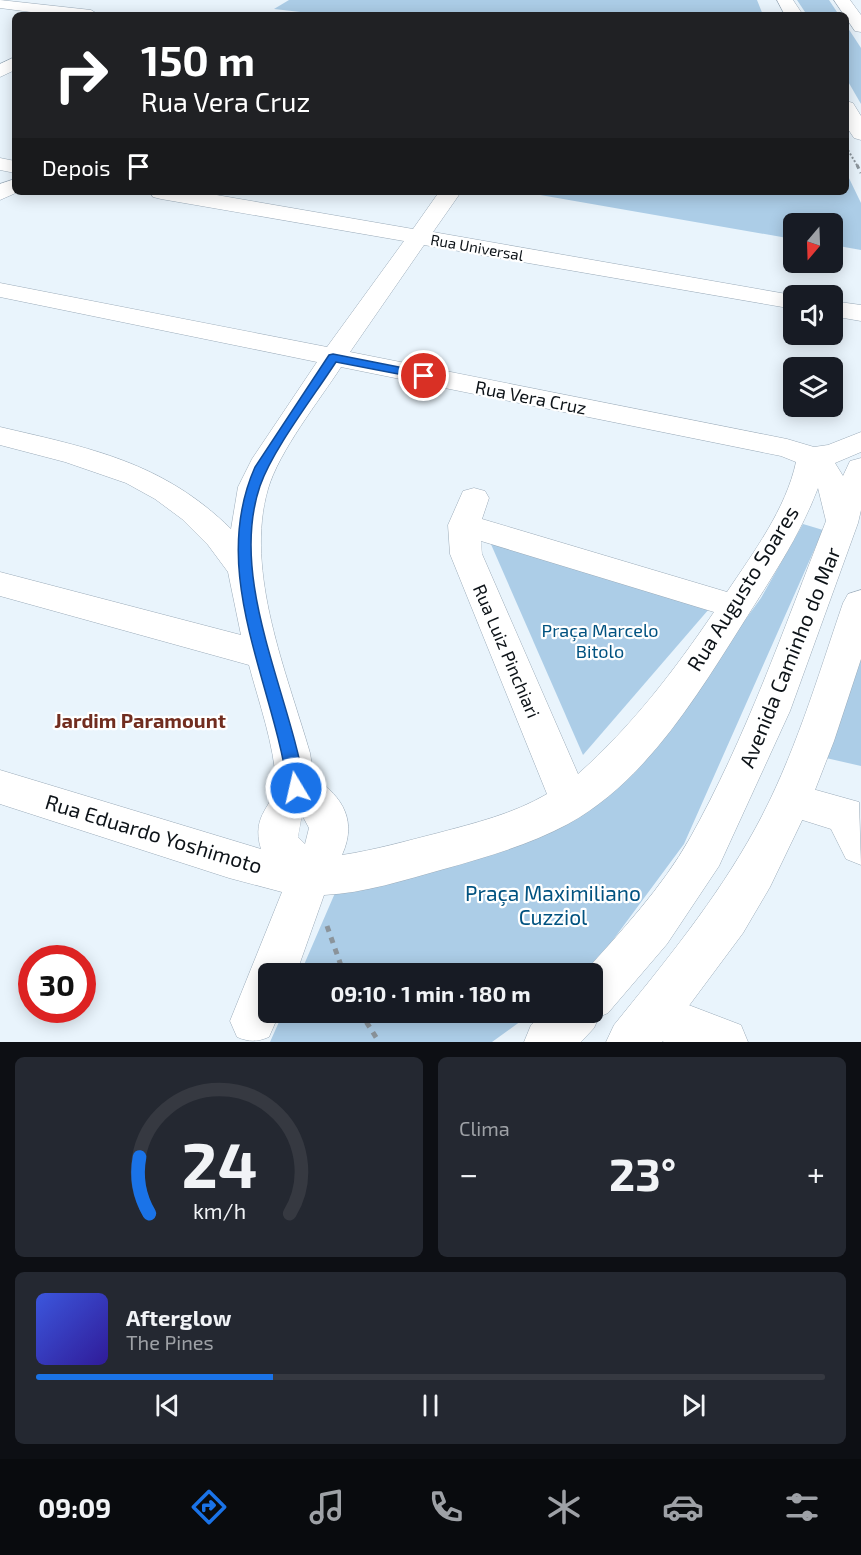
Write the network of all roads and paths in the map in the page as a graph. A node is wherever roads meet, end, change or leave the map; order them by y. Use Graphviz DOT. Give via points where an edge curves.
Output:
graph roads {
  1 [pos="842,0"];
  2 [pos="0,3"];
  3 [pos="67,12"];
  4 [pos="861,27"];
  5 [pos="849,151"];
  6 [pos="861,173"];
  7 [pos="178,195"];
  8 [pos="448,195"];
  9 [pos="419,237"];
  10 [pos="0,290"];
  11 [pos="783,300"];
  12 [pos="843,311"];
  13 [pos="861,313"];
  14 [pos="333,358"];
  15 [pos="0,436"];
  16 [pos="861,441"];
  17 [pos="812,457"];
  18 [pos="861,468"];
  19 [pos="253,487"];
  20 [pos="842,523"];
  21 [pos="209,525"];
  22 [pos="244,569"];
  23 [pos="0,584"];
  24 [pos="714,599"];
  25 [pos="861,603"];
  26 [pos="264,655"];
  27 [pos="0,787"];
  28 [pos="791,800"];
  29 [pos="570,802"];
  30 [pos="856,827"];
  31 [pos="309,876"];
  32 [pos="278,963"];
  33 [pos="603,985"];
  34 [pos="367,1023"];
  35 [pos="567,1023"];
  36 [pos="641,1028"];
  37 [pos="379,1042"];
  38 [pos="548,1042"];
  39 [pos="724,1042"];
  1 -- 4 [label="main road"];
  2 -- 3 [label="street"];
  5 -- 6 [label="path"];
  7 -- 9 [label="street, Rua Universal"];
  8 -- 9 [label="street"];
  9 -- 11 [label="street, Rua Universal"];
  9 -- 14 [label="street"];
  10 -- 14 [label="street, Rua Vera Cruz"];
  12 -- 13 [label="street"];
  14 -- 17 [label="street, Rua Vera Cruz" via="787,448"];
  14 -- 19 [label="street"];
  15 -- 21 [label="street" via="108,463 135,474 177,497"];
  16 -- 17 [label="street" via="836,453"];
  17 -- 20 [label="street" via="831,478"];
  17 -- 29 [label="street, Rua Augusto Soares" via="809,477 715,640 645,730 601,777"];
  18 -- 20 [label="street, Avenida Caminho do Mar"];
  19 -- 21 [label="street" via="235,507"];
  19 -- 22 [label="street" via="244,536"];
  20 -- 33 [label="street, Avenida Caminho do Mar" via="771,711 704,853 652,929"];
  21 -- 22 [label="street"];
  22 -- 26 [label="street"];
  23 -- 26 [label="street"];
  24 -- 29 [label="street, Rua Luiz Pinchiari" via="469,511 464,542 472,568"];
  25 -- 28 [label="main road"];
  26 -- 31 [label="street" via="291,753 296,788 280,818 278,837 282,849"];
  27 -- 31 [label="street, Rua Eduardo Yoshimoto" via="229,859"];
  28 -- 30 [label="street"];
  28 -- 36 [label="main road" via="754,875 700,954"];
  29 -- 31 [label="street, Rua Augusto Soares" via="495,836 377,868"];
  31 -- 32 [label="street"];
  34 -- 37 [label="path"];
  35 -- 38 [label="street"];
  36 -- 39 [label="street"];
}
